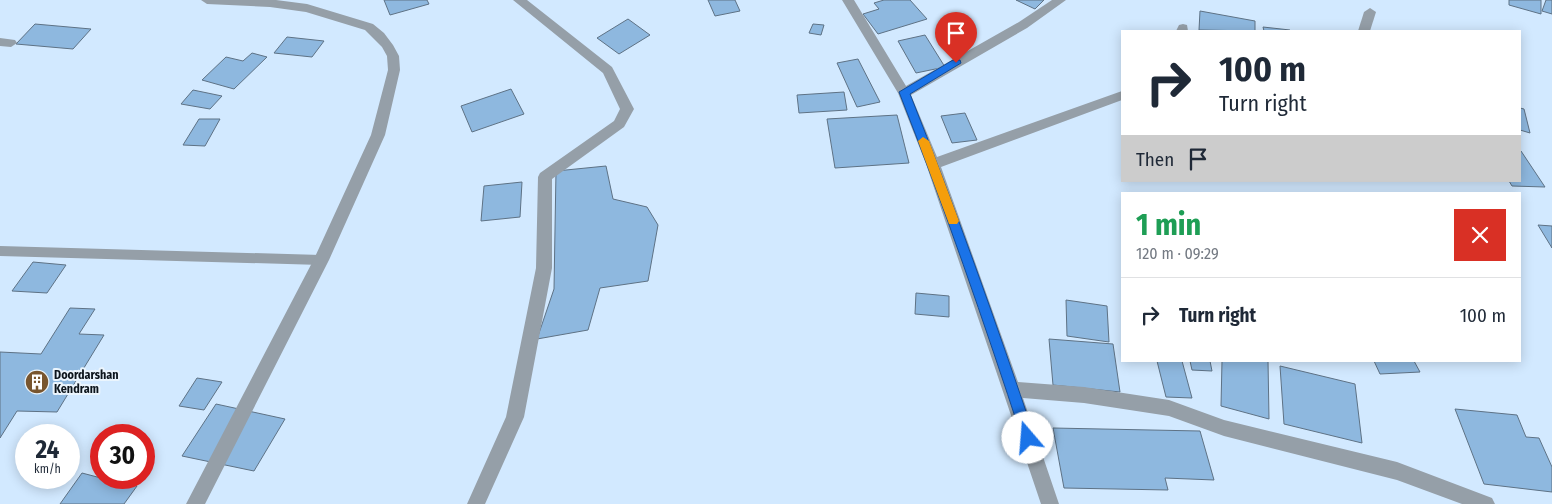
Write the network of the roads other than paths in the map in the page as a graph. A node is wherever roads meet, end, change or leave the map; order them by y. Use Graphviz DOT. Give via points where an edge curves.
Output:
graph roads {
  1 [pos="207,0"];
  2 [pos="519,0"];
  3 [pos="848,0"];
  4 [pos="1060,0"];
  5 [pos="1370,12"];
  6 [pos="1364,30"];
  7 [pos="904,92"];
  8 [pos="1121,95"];
  9 [pos="933,164"];
  10 [pos="0,251"];
  11 [pos="321,260"];
  12 [pos="1012,389"];
  13 [pos="195,504"];
  14 [pos="476,504"];
  15 [pos="1050,504"];
  16 [pos="1486,504"];
  1 -- 11 [label="street" via="270,3 335,16 369,27 380,36 392,56 394,70 378,136"];
  2 -- 14 [label="street" via="608,70 626,109 619,124 545,177 544,268 515,416"];
  3 -- 7 [label="street"];
  4 -- 7 [label="street" via="1023,25"];
  5 -- 6 [label="street"];
  7 -- 9 [label="street"];
  8 -- 9 [label="street"];
  9 -- 12 [label="street"];
  10 -- 11 [label="lane"];
  11 -- 13 [label="street"];
  12 -- 15 [label="street"];
  12 -- 16 [label="street" via="1084,395 1169,408 1224,428 1397,472"];
}
